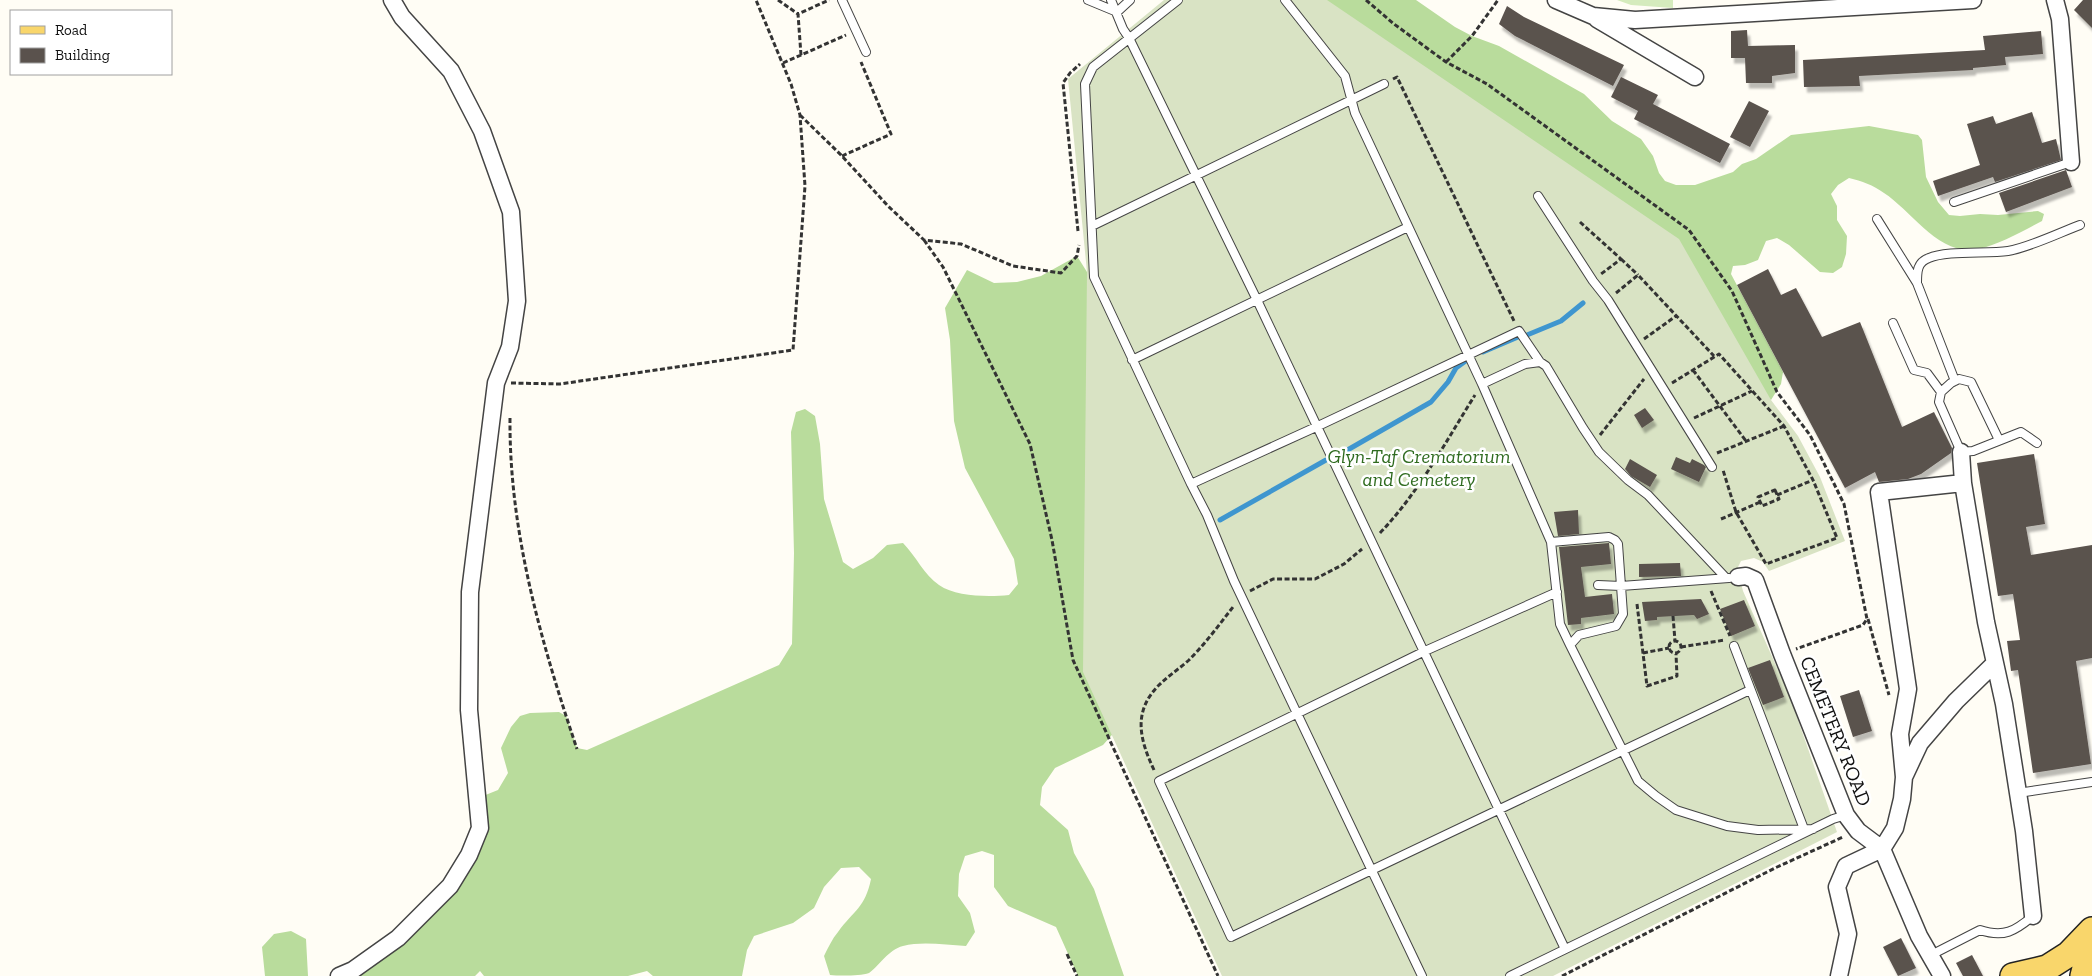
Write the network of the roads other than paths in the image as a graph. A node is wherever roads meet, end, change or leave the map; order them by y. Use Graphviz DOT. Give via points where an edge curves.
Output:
graph roads {
  1 [pos="392,0"];
  2 [pos="842,0"];
  3 [pos="1088,0"];
  4 [pos="1111,0"];
  5 [pos="1130,0"];
  6 [pos="1178,0"];
  7 [pos="1285,0"];
  8 [pos="1556,0"];
  9 [pos="1973,0"];
  10 [pos="2055,0"];
  11 [pos="1770,6"];
  12 [pos="1117,12"];
  13 [pos="1593,16"];
  14 [pos="1129,38"];
  15 [pos="866,52"];
  16 [pos="1695,77"];
  17 [pos="1384,84"];
  18 [pos="1352,100"];
  19 [pos="2071,162"];
  20 [pos="1196,175"];
  21 [pos="1538,196"];
  22 [pos="1954,202"];
  23 [pos="1876,219"];
  24 [pos="2080,225"];
  25 [pos="1092,226"];
  26 [pos="1408,227"];
  27 [pos="1917,283"];
  28 [pos="1257,300"];
  29 [pos="1893,323"];
  30 [pos="1468,354"];
  31 [pos="1132,360"];
  32 [pos="1540,362"];
  33 [pos="1955,381"];
  34 [pos="1482,384"];
  35 [pos="1941,392"];
  36 [pos="1316,428"];
  37 [pos="1999,440"];
  38 [pos="2037,443"];
  39 [pos="1961,452"];
  40 [pos="1712,467"];
  41 [pos="1963,483"];
  42 [pos="1191,484"];
  43 [pos="1551,542"];
  44 [pos="1732,578"];
  45 [pos="1598,585"];
  46 [pos="1621,586"];
  47 [pos="1557,592"];
  48 [pos="1570,645"];
  49 [pos="1734,646"];
  50 [pos="1424,651"];
  51 [pos="1995,663"];
  52 [pos="1750,690"];
  53 [pos="1296,713"];
  54 [pos="1623,750"];
  55 [pos="1904,777"];
  56 [pos="2092,782"];
  57 [pos="2018,794"];
  58 [pos="1498,810"];
  59 [pos="1846,815"];
  60 [pos="1809,829"];
  61 [pos="1882,849"];
  62 [pos="1371,870"];
  63 [pos="2033,916"];
  64 [pos="2092,930"];
  65 [pos="2092,942"];
  66 [pos="1565,949"];
  67 [pos="1931,955"];
  68 [pos="339,976"];
  69 [pos="1422,976"];
  70 [pos="1510,976"];
  71 [pos="1839,976"];
  72 [pos="1942,976"];
  73 [pos="2013,976"];
  74 [pos="2083,976"];
  1 -- 68 [label="street" via="402,17 451,72 482,131 511,212 516,300 505,386 470,592 469,710 480,828 469,855 450,886 398,938 353,970"];
  2 -- 15 [label="lane"];
  3 -- 12 [label="lane"];
  4 -- 12 [label="lane"];
  5 -- 12 [label="lane"];
  6 -- 14 [label="lane"];
  7 -- 18 [label="lane" via="1345,76"];
  8 -- 13 [label="street"];
  9 -- 11 [label="street"];
  10 -- 19 [label="street" via="2060,19"];
  11 -- 13 [label="street" via="1635,20"];
  12 -- 14 [label="lane"];
  13 -- 16 [label="street"];
  14 -- 20 [label="lane"];
  14 -- 25 [label="lane" via="1093,67 1085,84"];
  17 -- 18 [label="lane"];
  18 -- 20 [label="lane"];
  18 -- 26 [label="lane" via="1355,113"];
  19 -- 22 [label="lane"];
  20 -- 25 [label="lane"];
  20 -- 28 [label="lane"];
  21 -- 40 [label="lane" via="1608,300"];
  23 -- 27 [label="lane"];
  24 -- 27 [label="lane" via="2011,251 1927,258 1916,271"];
  25 -- 31 [label="lane" via="1094,277"];
  26 -- 28 [label="lane"];
  26 -- 30 [label="lane"];
  27 -- 33 [label="lane"];
  28 -- 31 [label="lane"];
  28 -- 36 [label="lane"];
  29 -- 35 [label="lane" via="1914,370 1927,373"];
  30 -- 32 [label="lane" via="1519,331"];
  30 -- 34 [label="lane"];
  30 -- 36 [label="lane"];
  31 -- 42 [label="lane"];
  32 -- 34 [label="lane" via="1525,364"];
  32 -- 44 [label="lane" via="1546,366 1593,443 1617,470 1648,494"];
  33 -- 35 [label="lane"];
  33 -- 37 [label="lane" via="1966,379 1971,382"];
  34 -- 43 [label="lane"];
  35 -- 39 [label="lane" via="1939,402"];
  36 -- 42 [label="lane"];
  36 -- 50 [label="lane"];
  37 -- 38 [label="lane" via="2021,432"];
  37 -- 39 [label="lane" via="1973,452"];
  39 -- 41 [label="street"];
  41 -- 51 [label="street"];
  41 -- 55 [label="street" via="1879,492 1908,689 1900,734"];
  42 -- 53 [label="lane"];
  43 -- 46 [label="lane" via="1609,537 1615,540"];
  43 -- 47 [label="lane"];
  44 -- 46 [label="lane"];
  44 -- 59 [label="street, CEMETERY ROAD" via="1746,576 1755,580"];
  45 -- 46 [label="lane"];
  46 -- 48 [label="lane" via="1623,614 1620,622 1616,626 1580,635"];
  47 -- 48 [label="lane" via="1560,624"];
  47 -- 50 [label="lane"];
  48 -- 54 [label="lane"];
  49 -- 52 [label="lane"];
  50 -- 53 [label="lane"];
  50 -- 58 [label="lane"];
  51 -- 55 [label="street" via="1920,743"];
  51 -- 57 [label="street"];
  52 -- 54 [label="lane"];
  52 -- 60 [label="lane"];
  53 -- 62 [label="lane"];
  53 -- 62 [label="lane" via="1160,781 1232,937"];
  54 -- 58 [label="lane"];
  54 -- 60 [label="lane" via="1638,781 1676,810 1727,826 1758,830"];
  55 -- 61 [label="street" via="1895,828"];
  56 -- 57 [label="lane"];
  57 -- 63 [label="street"];
  58 -- 62 [label="lane"];
  58 -- 66 [label="lane"];
  59 -- 60 [label="lane"];
  59 -- 61 [label="street, CEMETERY ROAD" via="1858,831"];
  60 -- 66 [label="lane"];
  61 -- 67 [label="street" via="1919,936"];
  61 -- 71 [label="street" via="1846,866 1837,887 1848,934"];
  62 -- 69 [label="lane"];
  63 -- 67 [label="lane" via="2017,929 1995,935 1980,930"];
  64 -- 73 [label="main road" via="2069,954 2047,968"];
  65 -- 74 [label="main road"];
  66 -- 70 [label="lane"];
  67 -- 72 [label="street"];
}
